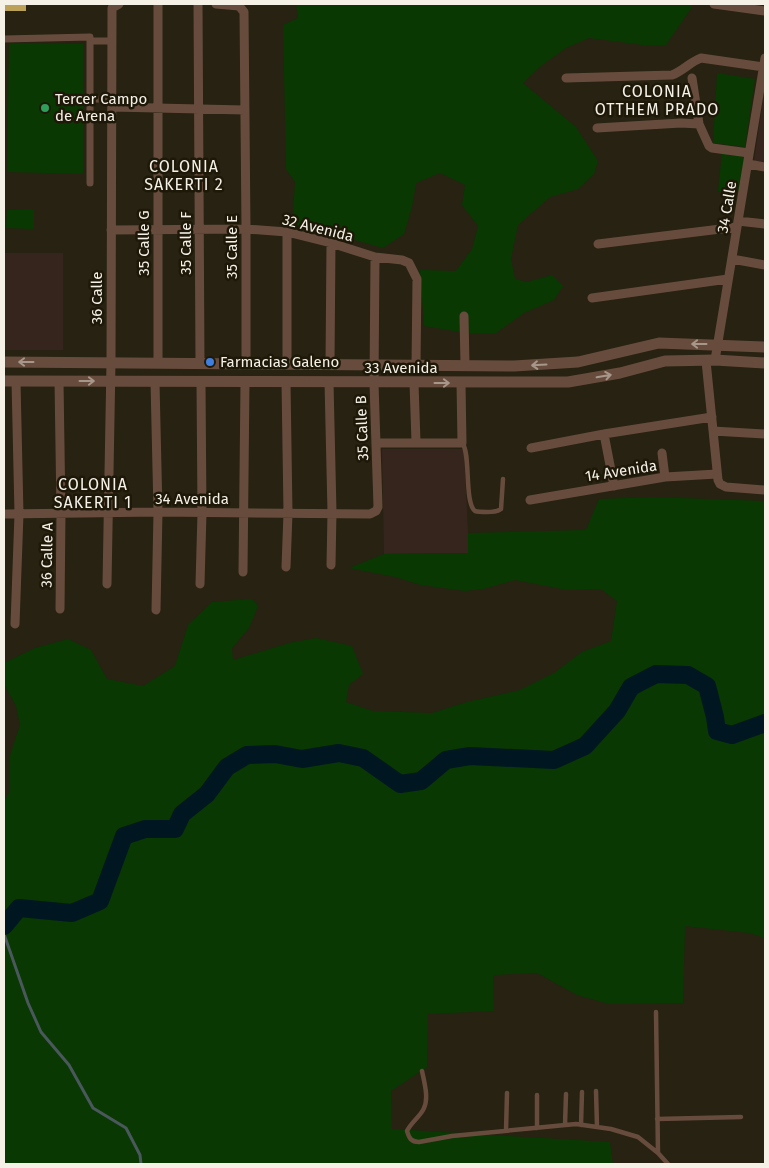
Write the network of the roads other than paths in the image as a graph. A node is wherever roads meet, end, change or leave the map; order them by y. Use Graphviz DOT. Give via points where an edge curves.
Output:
graph roads {
  1 [pos="119,4"];
  2 [pos="158,4"];
  3 [pos="198,4"];
  4 [pos="216,4"];
  5 [pos="714,4"];
  6 [pos="765,11"];
  7 [pos="4,39"];
  8 [pos="112,41"];
  9 [pos="90,42"];
  10 [pos="765,61"];
  11 [pos="566,78"];
  12 [pos="692,78"];
  13 [pos="90,99"];
  14 [pos="112,103"];
  15 [pos="157,108"];
  16 [pos="199,108"];
  17 [pos="245,110"];
  18 [pos="699,124"];
  19 [pos="597,128"];
  20 [pos="749,154"];
  21 [pos="748,164"];
  22 [pos="765,167"];
  23 [pos="90,183"];
  24 [pos="738,224"];
  25 [pos="765,224"];
  26 [pos="246,229"];
  27 [pos="111,230"];
  28 [pos="158,230"];
  29 [pos="200,230"];
  30 [pos="287,232"];
  31 [pos="330,243"];
  32 [pos="598,244"];
  33 [pos="375,257"];
  34 [pos="732,259"];
  35 [pos="765,265"];
  36 [pos="728,279"];
  37 [pos="592,298"];
  38 [pos="464,316"];
  39 [pos="718,344"];
  40 [pos="765,346"];
  41 [pos="710,360"];
  42 [pos="4,362"];
  43 [pos="111,362"];
  44 [pos="158,362"];
  45 [pos="200,363"];
  46 [pos="246,363"];
  47 [pos="765,363"];
  48 [pos="287,364"];
  49 [pos="330,364"];
  50 [pos="374,364"];
  51 [pos="416,365"];
  52 [pos="465,365"];
  53 [pos="4,381"];
  54 [pos="16,381"];
  55 [pos="59,381"];
  56 [pos="110,381"];
  57 [pos="155,382"];
  58 [pos="201,382"];
  59 [pos="245,382"];
  60 [pos="286,382"];
  61 [pos="329,382"];
  62 [pos="374,383"];
  63 [pos="414,383"];
  64 [pos="461,383"];
  65 [pos="712,417"];
  66 [pos="713,431"];
  67 [pos="604,434"];
  68 [pos="765,434"];
  69 [pos="377,442"];
  70 [pos="416,442"];
  71 [pos="462,443"];
  72 [pos="531,448"];
  73 [pos="662,453"];
  74 [pos="718,474"];
  75 [pos="665,477"];
  76 [pos="503,479"];
  77 [pos="614,486"];
  78 [pos="765,490"];
  79 [pos="530,500"];
  80 [pos="378,507"];
  81 [pos="158,512"];
  82 [pos="332,512"];
  83 [pos="61,513"];
  84 [pos="202,513"];
  85 [pos="244,513"];
  86 [pos="288,513"];
  87 [pos="4,514"];
  88 [pos="19,514"];
  89 [pos="110,514"];
  90 [pos="331,565"];
  91 [pos="286,567"];
  92 [pos="243,572"];
  93 [pos="107,584"];
  94 [pos="200,584"];
  95 [pos="60,609"];
  96 [pos="156,610"];
  97 [pos="15,624"];
  98 [pos="656,1012"];
  99 [pos="422,1071"];
  100 [pos="596,1091"];
  101 [pos="582,1092"];
  102 [pos="507,1093"];
  103 [pos="566,1094"];
  104 [pos="537,1095"];
  105 [pos="741,1117"];
  106 [pos="657,1119"];
  107 [pos="565,1125"];
  108 [pos="582,1125"];
  109 [pos="597,1127"];
  110 [pos="537,1128"];
  111 [pos="506,1131"];
  112 [pos="658,1153"];
  113 [pos="668,1164"];
  1 -- 8 [label="street, 36 Calle" via="112,8"];
  2 -- 15 [label="street, 35 Calle G"];
  3 -- 16 [label="street, 35 Calle F"];
  4 -- 17 [label="street, 35 Calle E" via="239,6 244,12"];
  5 -- 6 [label="street"];
  7 -- 9 [label="street" via="90,37"];
  8 -- 9 [label="street"];
  8 -- 14 [label="street, 36 Calle"];
  9 -- 13 [label="street"];
  10 -- 11 [label="street" via="701,58 672,75"];
  10 -- 20 [label="street, 34 Calle"];
  12 -- 18 [label="street"];
  13 -- 14 [label="street"];
  13 -- 23 [label="street"];
  14 -- 15 [label="street"];
  14 -- 27 [label="street, 36 Calle"];
  15 -- 16 [label="street"];
  15 -- 28 [label="street, 35 Calle G"];
  16 -- 17 [label="street"];
  16 -- 29 [label="street, 35 Calle F"];
  17 -- 26 [label="street, 35 Calle E"];
  18 -- 19 [label="street"];
  18 -- 20 [label="street" via="712,148"];
  20 -- 21 [label="street, 34 Calle"];
  21 -- 22 [label="street"];
  21 -- 24 [label="street, 34 Calle"];
  24 -- 25 [label="street"];
  24 -- 32 [label="street"];
  24 -- 34 [label="street, 34 Calle"];
  26 -- 29 [label="street, 32 Avenida"];
  26 -- 30 [label="street, 32 Avenida"];
  26 -- 46 [label="street, 35 Calle E"];
  27 -- 28 [label="street, 32 Avenida"];
  27 -- 43 [label="street, 36 Calle"];
  28 -- 29 [label="street, 32 Avenida"];
  28 -- 44 [label="street, 35 Calle G"];
  29 -- 45 [label="street, 35 Calle F"];
  30 -- 31 [label="street, 32 Avenida"];
  30 -- 48 [label="street"];
  31 -- 33 [label="street, 32 Avenida"];
  31 -- 49 [label="street"];
  33 -- 50 [label="street, 35 Calle B"];
  33 -- 51 [label="street, 32 Avenida" via="402,260 409,264 417,279"];
  34 -- 35 [label="street"];
  34 -- 36 [label="street, 34 Calle"];
  36 -- 37 [label="street"];
  36 -- 39 [label="street, 34 Calle"];
  38 -- 52 [label="street"];
  39 -- 40 [label="street, 33 Avenida"];
  39 -- 41 [label="street, 34 Calle"];
  39 -- 52 [label="street, 33 Avenida, one-way" via="659,344 578,362"];
  41 -- 47 [label="street, 33 Avenida"];
  64 -- 41 [label="street, 33 Avenida, one-way" via="568,382 665,361"];
  41 -- 65 [label="street, 34 Calle"];
  43 -- 42 [label="street, 33 Avenida, one-way"];
  43 -- 44 [label="street, 33 Avenida"];
  43 -- 56 [label="street, 36 Calle"];
  44 -- 45 [label="street, 33 Avenida"];
  45 -- 46 [label="street, 33 Avenida"];
  46 -- 48 [label="street, 33 Avenida"];
  48 -- 49 [label="street, 33 Avenida"];
  49 -- 50 [label="street, 33 Avenida"];
  50 -- 51 [label="street, 33 Avenida"];
  50 -- 62 [label="street, 35 Calle B"];
  51 -- 52 [label="street, 33 Avenida"];
  53 -- 54 [label="street, 33 Avenida"];
  54 -- 55 [label="street, 33 Avenida"];
  54 -- 88 [label="street"];
  55 -- 56 [label="street, 33 Avenida, one-way"];
  55 -- 83 [label="street, 36 Calle A"];
  56 -- 57 [label="street, 33 Avenida"];
  56 -- 89 [label="street, 36 Calle"];
  57 -- 58 [label="street, 33 Avenida"];
  57 -- 81 [label="street"];
  58 -- 59 [label="street, 33 Avenida"];
  58 -- 84 [label="street"];
  59 -- 60 [label="street, 33 Avenida"];
  59 -- 85 [label="street"];
  60 -- 61 [label="street, 33 Avenida"];
  60 -- 86 [label="street"];
  61 -- 62 [label="street, 33 Avenida"];
  61 -- 82 [label="street"];
  62 -- 63 [label="street, 33 Avenida"];
  62 -- 69 [label="street, 35 Calle B"];
  63 -- 64 [label="street, 33 Avenida, one-way"];
  63 -- 70 [label="street"];
  64 -- 71 [label="street"];
  65 -- 66 [label="street, 34 Calle"];
  65 -- 67 [label="street"];
  66 -- 68 [label="street"];
  66 -- 74 [label="street, 34 Calle"];
  67 -- 72 [label="street"];
  67 -- 77 [label="street"];
  69 -- 70 [label="street"];
  69 -- 80 [label="street, 35 Calle B"];
  70 -- 71 [label="street"];
  71 -- 76 [label="lane" via="466,449 468,484 476,512 501,509"];
  73 -- 75 [label="street"];
  74 -- 75 [label="street, 14 Avenida"];
  74 -- 78 [label="street, 34 Calle" via="720,484"];
  75 -- 77 [label="street, 14 Avenida"];
  77 -- 79 [label="street, 14 Avenida"];
  80 -- 82 [label="street, 34 Avenida" via="370,514"];
  81 -- 84 [label="street, 34 Avenida"];
  81 -- 89 [label="street, 34 Avenida"];
  81 -- 96 [label="street"];
  82 -- 86 [label="street, 34 Avenida"];
  82 -- 90 [label="street"];
  83 -- 88 [label="street, 34 Avenida"];
  83 -- 89 [label="street, 34 Avenida"];
  83 -- 95 [label="street, 36 Calle A"];
  84 -- 85 [label="street, 34 Avenida"];
  84 -- 94 [label="street"];
  85 -- 86 [label="street, 34 Avenida"];
  85 -- 92 [label="street"];
  86 -- 91 [label="street"];
  87 -- 88 [label="street, 34 Avenida"];
  88 -- 97 [label="street"];
  89 -- 93 [label="street, 36 Calle"];
  98 -- 106 [label="lane"];
  99 -- 111 [label="lane" via="426,1102 406,1131 414,1142"];
  100 -- 109 [label="lane"];
  101 -- 108 [label="lane"];
  102 -- 111 [label="lane"];
  103 -- 107 [label="lane"];
  104 -- 110 [label="lane"];
  105 -- 106 [label="lane"];
  106 -- 112 [label="lane"];
  107 -- 108 [label="lane"];
  107 -- 110 [label="lane"];
  108 -- 109 [label="lane"];
  109 -- 112 [label="lane" via="638,1137"];
  110 -- 111 [label="lane"];
  112 -- 113 [label="lane"];
}
